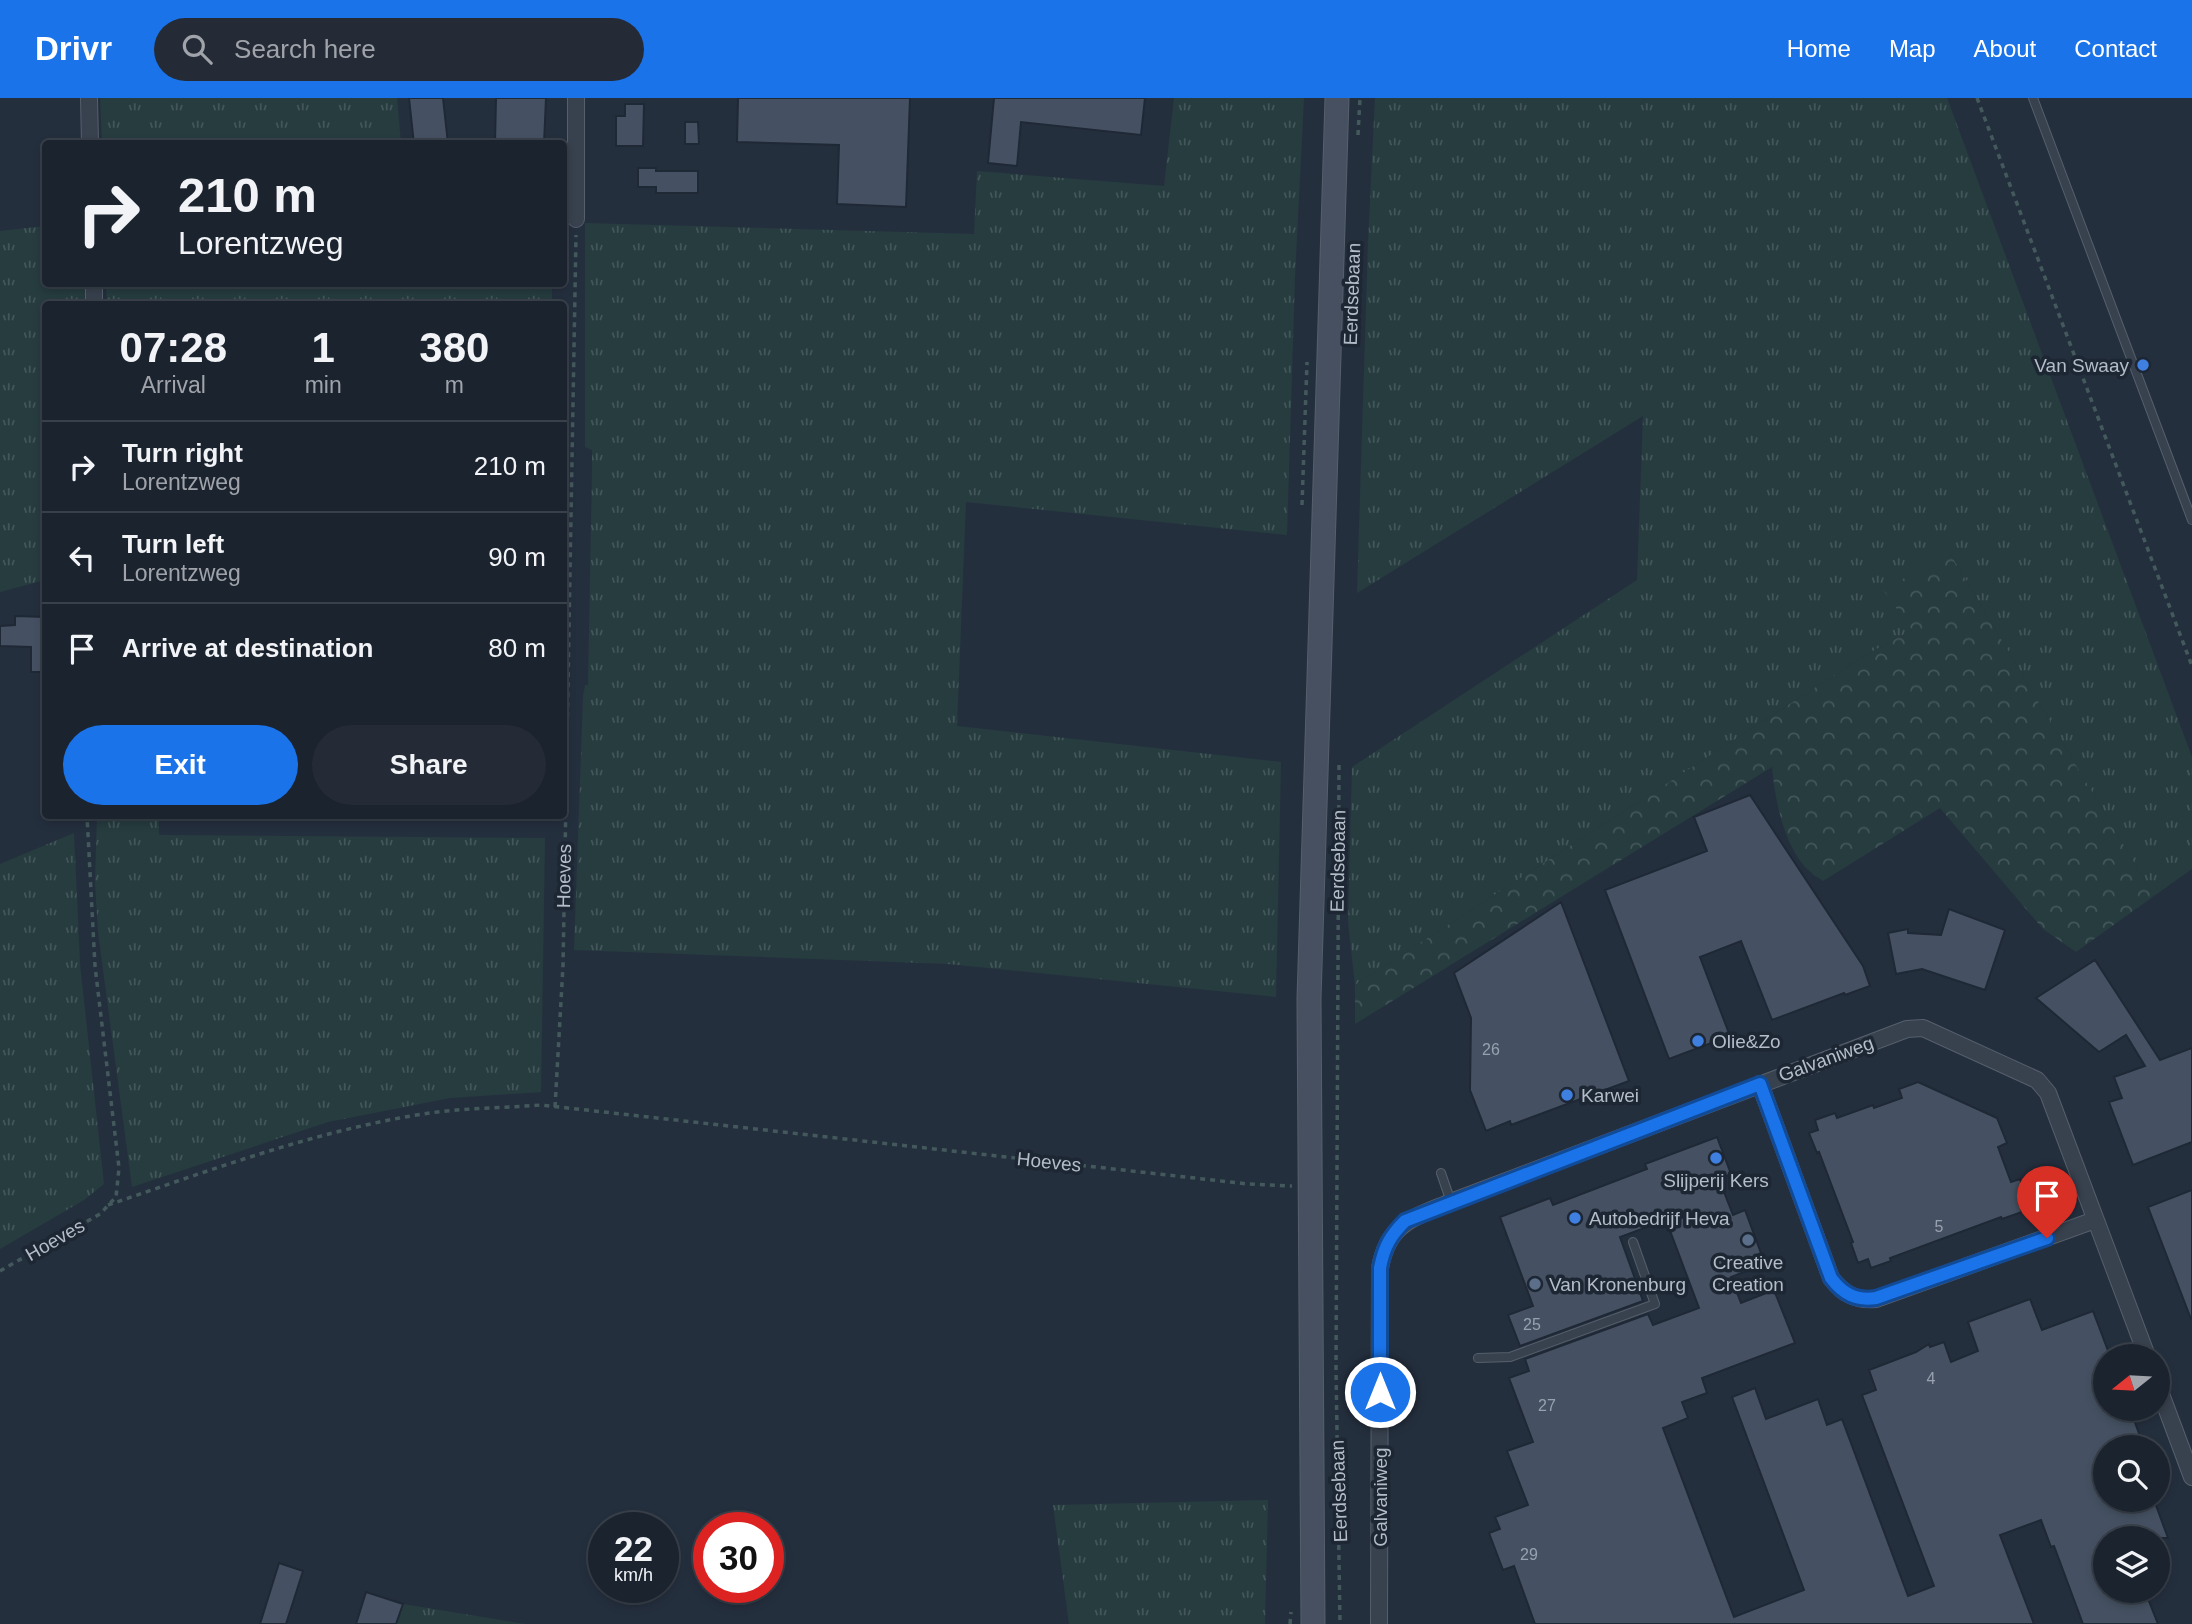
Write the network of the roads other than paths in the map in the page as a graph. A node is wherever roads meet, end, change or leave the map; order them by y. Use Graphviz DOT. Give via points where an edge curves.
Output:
graph roads {
  1 [pos="89,98"];
  2 [pos="576,98"];
  3 [pos="1337,98"];
  4 [pos="2033,98"];
  5 [pos="90,140"];
  6 [pos="576,219"];
  7 [pos="2192,520"];
  8 [pos="1760,1084"];
  9 [pos="1441,1173"];
  10 [pos="1451,1202"];
  11 [pos="2095,1220"];
  12 [pos="1633,1242"];
  13 [pos="2142,1344"];
  14 [pos="1478,1358"];
  15 [pos="2170,1418"];
  16 [pos="2192,1477"];
  17 [pos="1313,1624"];
  18 [pos="1380,1624"];
  1 -- 5 [label="street"];
  2 -- 6 [label="street"];
  3 -- 17 [label="main road, Eerdsebaan" via="1309,999"];
  4 -- 7 [label="lane"];
  8 -- 10 [label="street, Galvaniweg"];
  8 -- 11 [label="street, Galvaniweg" via="1907,1029 1923,1028 2037,1080 2048,1093"];
  8 -- 11 [label="street" via="1831,1278 1852,1297 1876,1298"];
  9 -- 10 [label="lane"];
  10 -- 18 [label="street, Galvaniweg" via="1405,1221 1384,1248 1380,1268"];
  11 -- 13 [label="street, Galvaniweg"];
  12 -- 14 [label="lane" via="1655,1304 1510,1357"];
  15 -- 16 [label="street"];
}
